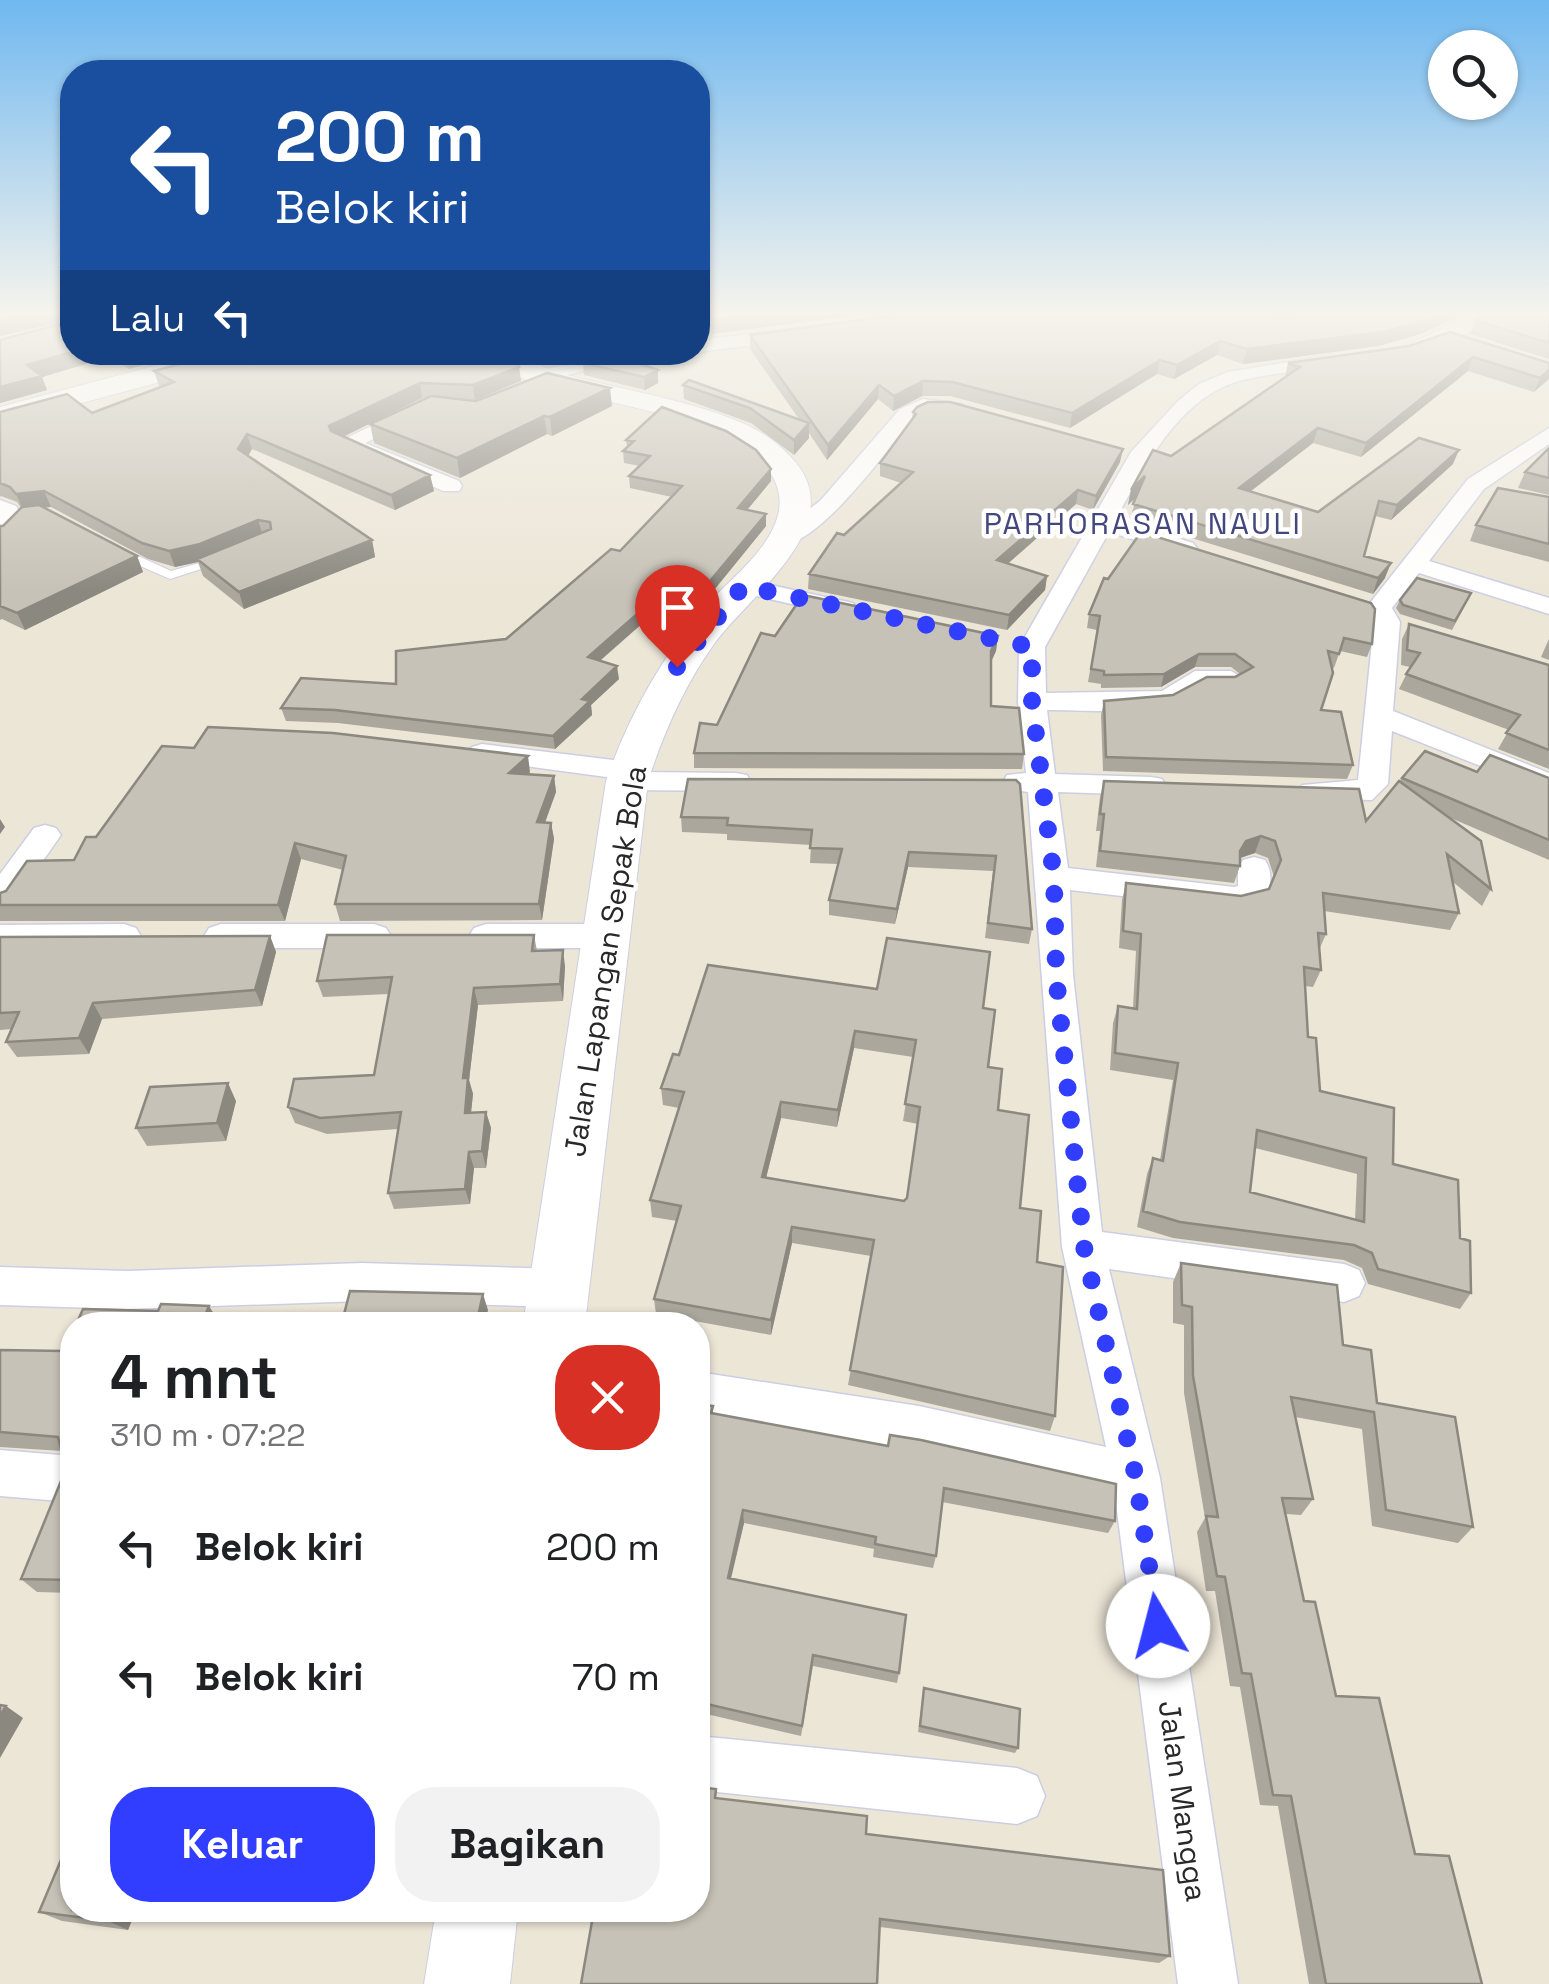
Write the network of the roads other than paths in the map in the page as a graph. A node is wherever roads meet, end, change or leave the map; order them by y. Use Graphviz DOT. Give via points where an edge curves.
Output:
graph roads {
  1 [pos="39,406"];
  2 [pos="432,406"];
  3 [pos="657,406"];
  4 [pos="1186,406"];
  5 [pos="0,416"];
  6 [pos="988,417"];
  7 [pos="1549,434"];
  8 [pos="450,486"];
  9 [pos="1472,488"];
  10 [pos="1511,497"];
  11 [pos="1105,523"];
  12 [pos="784,540"];
  13 [pos="103,543"];
  14 [pos="236,554"];
  15 [pos="1214,557"];
  16 [pos="1414,564"];
  17 [pos="743,586"];
  18 [pos="1549,606"];
  19 [pos="866,612"];
  20 [pos="1231,679"];
  21 [pos="1032,702"];
  22 [pos="1380,716"];
  23 [pos="447,749"];
  24 [pos="628,776"];
  25 [pos="774,782"];
  26 [pos="1040,782"];
  27 [pos="981,783"];
  28 [pos="1549,784"];
  29 [pos="1173,787"];
  30 [pos="1287,792"];
  31 [pos="45,835"];
  32 [pos="1254,868"];
  33 [pos="1054,878"];
  34 [pos="0,896"];
  35 [pos="0,936"];
  36 [pos="156,936"];
  37 [pos="195,936"];
  38 [pos="409,936"];
  39 [pos="448,936"];
  40 [pos="604,936"];
  41 [pos="1084,1247"];
  42 [pos="1344,1282"];
  43 [pos="0,1286"];
  44 [pos="556,1307"];
  45 [pos="710,1395"];
  46 [pos="0,1473"];
  47 [pos="60,1478"];
  48 [pos="1136,1478"];
  49 [pos="710,1764"];
  50 [pos="1017,1796"];
  51 [pos="475,1922"];
  52 [pos="467,1984"];
  53 [pos="1208,1984"];
  1 -- 5 [label="street"];
  2 -- 8 [label="street" via="347,443"];
  3 -- 12 [label="street, Jalan Lapangan Sepak Bola" via="731,429 768,449 794,488 796,511"];
  4 -- 11 [label="street, Jalan Mangga" via="1130,455"];
  6 -- 12 [label="street" via="950,406 915,408 828,506"];
  7 -- 9 [label="street"];
  9 -- 10 [label="street"];
  9 -- 16 [label="street"];
  11 -- 15 [label="street"];
  11 -- 21 [label="street, Jalan Mangga" via="1023,645"];
  12 -- 17 [label="street, Jalan Lapangan Sepak Bola"];
  13 -- 14 [label="lane" via="170,575"];
  16 -- 18 [label="street"];
  16 -- 22 [label="street" via="1383,615"];
  17 -- 19 [label="street"];
  17 -- 24 [label="street, Jalan Lapangan Sepak Bola" via="677,667 647,720"];
  20 -- 21 [label="street" via="1195,678 1164,699"];
  21 -- 26 [label="street, Jalan Mangga"];
  22 -- 28 [label="street"];
  22 -- 30 [label="street" via="1375,774 1367,790"];
  23 -- 24 [label="street"];
  24 -- 25 [label="street"];
  24 -- 40 [label="street, Jalan Lapangan Sepak Bola"];
  26 -- 27 [label="street"];
  26 -- 29 [label="street"];
  26 -- 33 [label="street, Jalan Mangga"];
  31 -- 34 [label="street"];
  32 -- 33 [label="street" via="1254,889 1234,898"];
  33 -- 41 [label="street, Jalan Mangga" via="1056,975"];
  35 -- 36 [label="street"];
  37 -- 38 [label="street"];
  39 -- 40 [label="street"];
  40 -- 44 [label="street, Jalan Lapangan Sepak Bola"];
  41 -- 42 [label="street"];
  41 -- 48 [label="street, Jalan Mangga"];
  43 -- 44 [label="street" via="126,1290 362,1282"];
  45 -- 48 [label="street" via="1075,1460"];
  46 -- 47 [label="street"];
  48 -- 53 [label="street, Jalan Mangga"];
  49 -- 50 [label="street"];
  51 -- 52 [label="street"];
}
